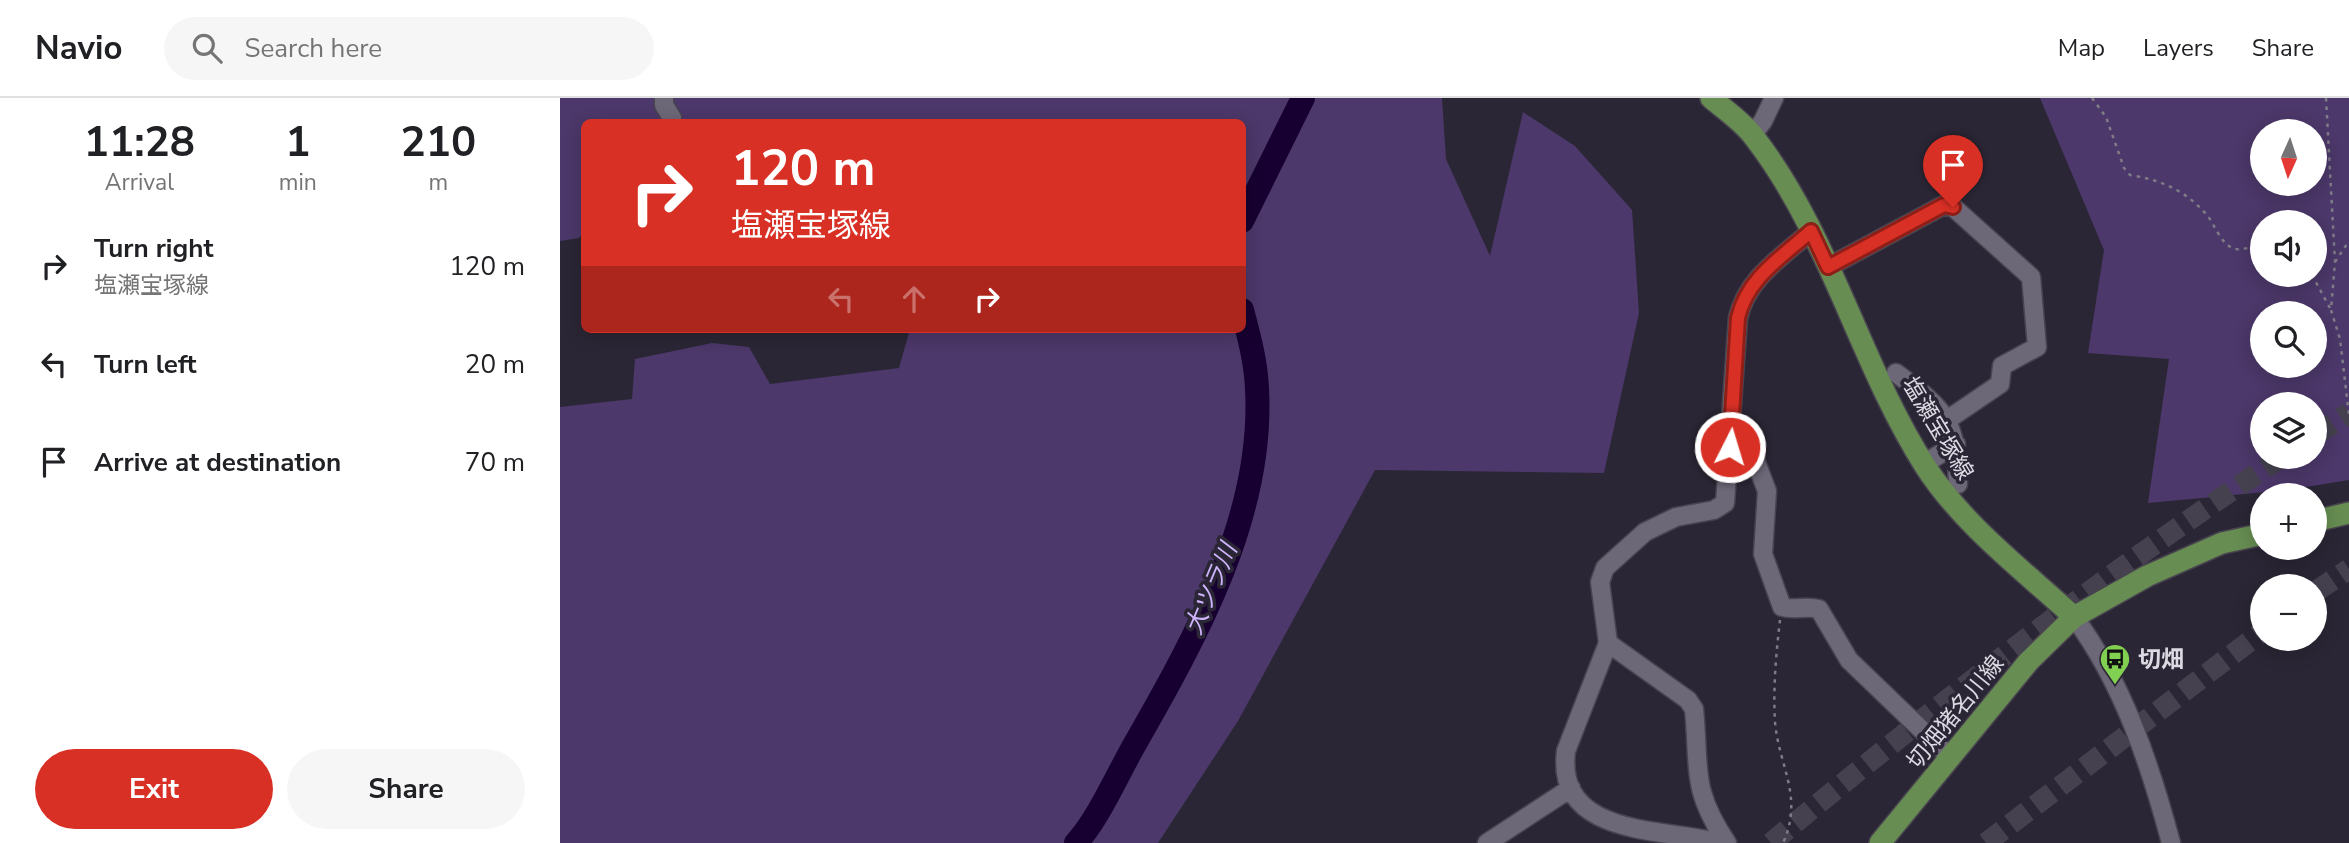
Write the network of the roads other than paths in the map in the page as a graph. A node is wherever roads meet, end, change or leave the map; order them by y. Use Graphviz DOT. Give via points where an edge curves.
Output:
graph roads {
  1 [pos="664,98"];
  2 [pos="1711,98"];
  3 [pos="1774,98"];
  4 [pos="672,118"];
  5 [pos="1753,134"];
  6 [pos="1811,231"];
  7 [pos="1828,267"];
  8 [pos="1896,373"];
  9 [pos="1732,419"];
  10 [pos="1947,420"];
  11 [pos="1956,444"];
  12 [pos="1924,464"];
  13 [pos="1958,485"];
  14 [pos="2349,513"];
  15 [pos="2327,518"];
  16 [pos="2250,537"];
  17 [pos="2074,617"];
  18 [pos="1608,643"];
  19 [pos="1951,758"];
  20 [pos="1571,788"];
  21 [pos="1487,843"];
  22 [pos="1725,843"];
  23 [pos="1880,843"];
  24 [pos="2170,843"];
  1 -- 4 [label="street"];
  2 -- 5 [label="main road, 塩瀬宝塚線"];
  3 -- 5 [label="street"];
  5 -- 6 [label="main road, 塩瀬宝塚線"];
  6 -- 7 [label="main road, 塩瀬宝塚線"];
  6 -- 9 [label="street" via="1753,282 1742,300"];
  7 -- 10 [label="street" via="1944,205 1953,207 2031,277 2037,347 2002,366 2000,384"];
  7 -- 12 [label="main road, 塩瀬宝塚線"];
  8 -- 10 [label="street" via="1931,398"];
  9 -- 18 [label="street" via="1725,503 1676,517 1645,532 1605,568 1601,582"];
  9 -- 19 [label="street" via="1767,491 1763,555 1782,607 1819,609 1849,660"];
  10 -- 11 [label="street"];
  11 -- 12 [label="street"];
  11 -- 13 [label="street"];
  12 -- 17 [label="main road, 塩瀬宝塚線" via="1944,494"];
  14 -- 15 [label="main road"];
  16 -- 17 [label="main road" via="2222,543 2147,576"];
  17 -- 19 [label="main road, 切畑猪名川線" via="2029,661"];
  17 -- 24 [label="street" via="2098,648 2141,743"];
  18 -- 20 [label="street" via="1566,751 1564,765"];
  18 -- 22 [label="street" via="1694,709 1697,781"];
  19 -- 23 [label="main road, 切畑猪名川線"];
  20 -- 21 [label="street"];
  20 -- 22 [label="street" via="1597,818"];
}
